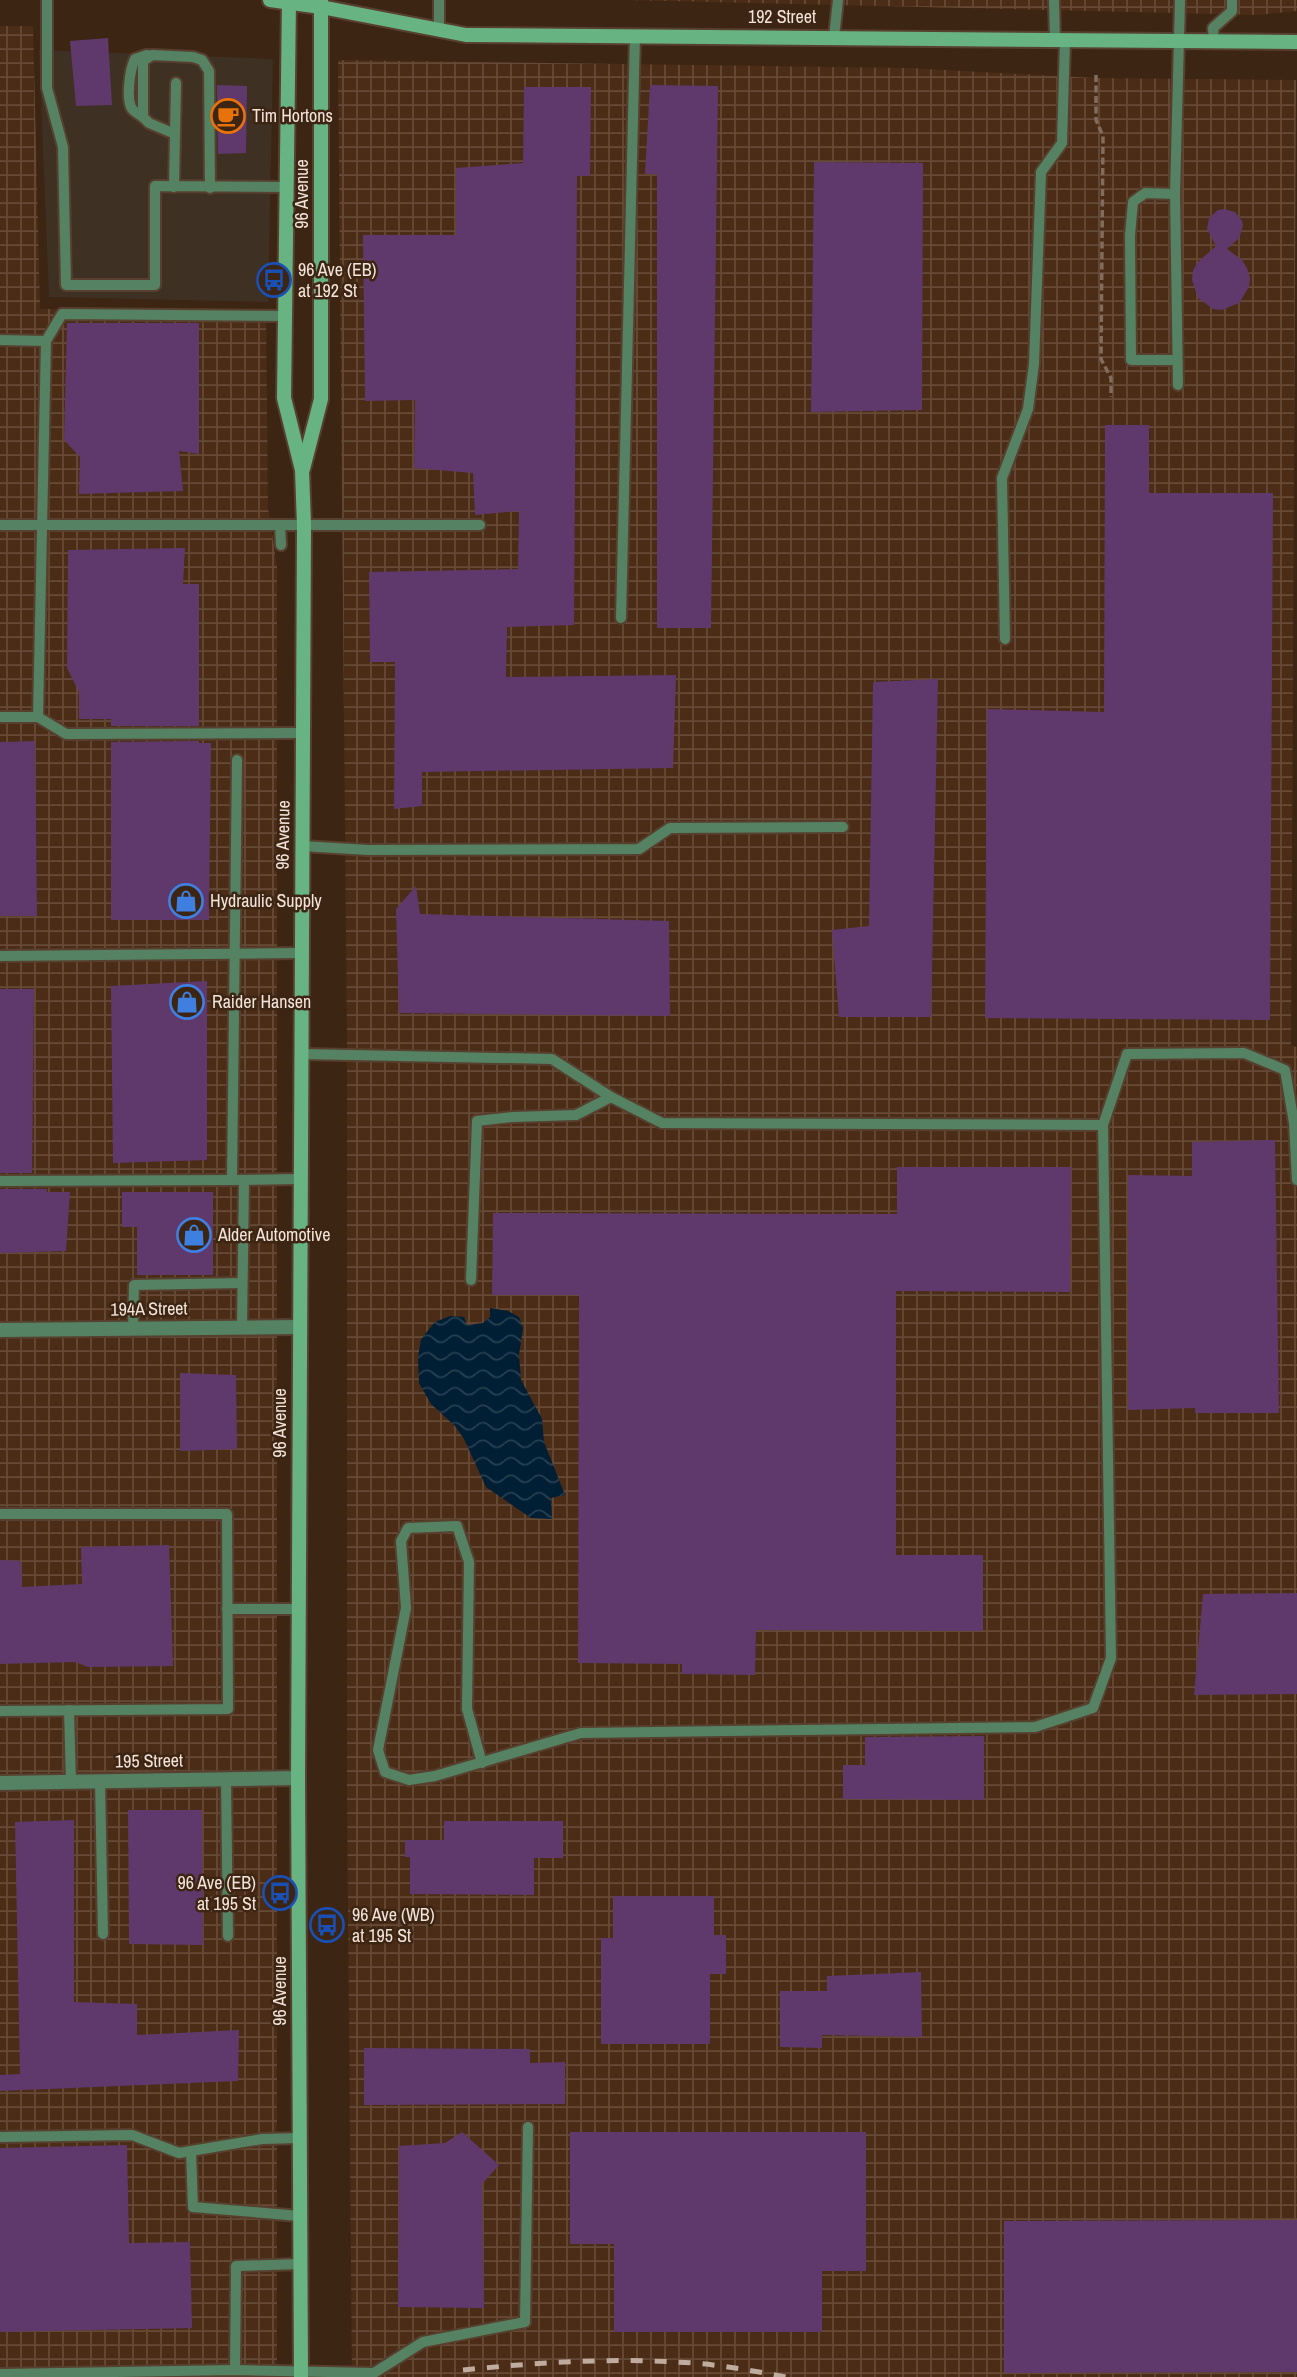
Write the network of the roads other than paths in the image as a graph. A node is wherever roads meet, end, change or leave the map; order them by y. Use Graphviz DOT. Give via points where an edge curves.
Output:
graph roads {
  1 [pos="47,0"];
  2 [pos="270,0"];
  3 [pos="439,0"];
  4 [pos="838,0"];
  5 [pos="1054,0"];
  6 [pos="1180,0"];
  7 [pos="1232,0"];
  8 [pos="289,1"];
  9 [pos="321,3"];
  10 [pos="439,30"];
  11 [pos="635,35"];
  12 [pos="834,37"];
  13 [pos="1060,40"];
  14 [pos="1178,42"];
  15 [pos="1214,42"];
  16 [pos="1297,42"];
  17 [pos="176,83"];
  18 [pos="175,134"];
  19 [pos="174,187"];
  20 [pos="287,187"];
  21 [pos="210,188"];
  22 [pos="1175,194"];
  23 [pos="286,316"];
  24 [pos="0,340"];
  25 [pos="46,341"];
  26 [pos="1177,360"];
  27 [pos="1178,385"];
  28 [pos="302,470"];
  29 [pos="0,525"];
  30 [pos="41,525"];
  31 [pos="280,525"];
  32 [pos="304,525"];
  33 [pos="480,525"];
  34 [pos="281,545"];
  35 [pos="621,618"];
  36 [pos="1004,639"];
  37 [pos="0,717"];
  38 [pos="38,717"];
  39 [pos="303,733"];
  40 [pos="237,760"];
  41 [pos="843,827"];
  42 [pos="302,846"];
  43 [pos="301,953"];
  44 [pos="235,954"];
  45 [pos="0,956"];
  46 [pos="301,1054"];
  47 [pos="611,1097"];
  48 [pos="1102,1125"];
  49 [pos="300,1180"];
  50 [pos="1297,1180"];
  51 [pos="0,1181"];
  52 [pos="238,1181"];
  53 [pos="471,1280"];
  54 [pos="242,1283"];
  55 [pos="299,1327"];
  56 [pos="242,1328"];
  57 [pos="133,1329"];
  58 [pos="0,1330"];
  59 [pos="0,1514"];
  60 [pos="228,1609"];
  61 [pos="299,1609"];
  62 [pos="69,1710"];
  63 [pos="0,1711"];
  64 [pos="482,1763"];
  65 [pos="298,1778"];
  66 [pos="226,1779"];
  67 [pos="100,1781"];
  68 [pos="71,1782"];
  69 [pos="0,1783"];
  70 [pos="103,1934"];
  71 [pos="228,1936"];
  72 [pos="528,2127"];
  73 [pos="0,2137"];
  74 [pos="300,2137"];
  75 [pos="191,2151"];
  76 [pos="300,2216"];
  77 [pos="300,2264"];
  78 [pos="235,2370"];
  79 [pos="0,2374"];
  80 [pos="301,2374"];
  1 -- 19 [label="lane" via="47,88 63,147 66,285 155,285 155,186"];
  2 -- 8 [label="main road, 192 Street"];
  3 -- 10 [label="lane"];
  4 -- 12 [label="lane"];
  5 -- 13 [label="lane"];
  6 -- 14 [label="lane"];
  7 -- 15 [label="lane" via="1232,11 1213,28"];
  8 -- 9 [label="main road, 192 Street"];
  8 -- 20 [label="main road, 96 Avenue"];
  9 -- 10 [label="main road, 192 Street"];
  9 -- 28 [label="main road, 96 Avenue" via="321,399"];
  10 -- 11 [label="main road, 192 Street" via="466,35"];
  11 -- 12 [label="main road, 192 Street"];
  11 -- 35 [label="lane"];
  12 -- 13 [label="main road, 192 Street"];
  13 -- 14 [label="main road, 192 Street"];
  13 -- 36 [label="lane" via="1062,143 1041,172 1034,364 1028,409 1002,478"];
  14 -- 15 [label="main road, 192 Street"];
  14 -- 22 [label="lane"];
  15 -- 16 [label="main road, 192 Street"];
  17 -- 18 [label="lane"];
  18 -- 19 [label="lane"];
  18 -- 21 [label="lane" via="143,117 143,61 152,55 193,57 202,60 209,71"];
  19 -- 21 [label="lane"];
  20 -- 21 [label="lane"];
  20 -- 23 [label="main road, 96 Avenue"];
  22 -- 26 [label="lane"];
  22 -- 26 [label="lane" via="1145,193 1133,202 1131,360"];
  23 -- 25 [label="lane" via="62,314"];
  23 -- 28 [label="main road, 96 Avenue" via="284,398"];
  24 -- 25 [label="lane"];
  25 -- 30 [label="lane"];
  26 -- 27 [label="lane"];
  28 -- 32 [label="main road, 96 Avenue"];
  29 -- 30 [label="lane"];
  30 -- 31 [label="lane"];
  30 -- 38 [label="lane"];
  31 -- 32 [label="lane"];
  31 -- 34 [label="lane"];
  32 -- 33 [label="lane"];
  32 -- 39 [label="main road, 96 Avenue"];
  37 -- 38 [label="lane"];
  38 -- 39 [label="lane" via="66,734"];
  39 -- 42 [label="main road, 96 Avenue"];
  40 -- 44 [label="lane"];
  41 -- 42 [label="lane" via="670,828 639,849"];
  42 -- 43 [label="main road, 96 Avenue"];
  43 -- 44 [label="lane"];
  43 -- 46 [label="main road, 96 Avenue"];
  44 -- 45 [label="lane"];
  44 -- 52 [label="lane"];
  46 -- 47 [label="lane" via="552,1059"];
  46 -- 49 [label="main road, 96 Avenue"];
  47 -- 48 [label="lane" via="662,1123"];
  47 -- 53 [label="lane" via="576,1115 477,1121"];
  48 -- 50 [label="lane" via="1127,1054 1244,1053 1284,1070 1294,1123"];
  48 -- 64 [label="lane" via="1111,1658 1093,1708 1035,1727 581,1733"];
  49 -- 52 [label="lane"];
  49 -- 55 [label="main road, 96 Avenue"];
  51 -- 52 [label="lane"];
  52 -- 54 [label="lane"];
  54 -- 56 [label="lane"];
  54 -- 57 [label="lane" via="134,1285"];
  55 -- 56 [label="street, 194A Street"];
  55 -- 61 [label="main road, 96 Avenue"];
  56 -- 57 [label="street, 194A Street"];
  57 -- 58 [label="street, 194A Street"];
  59 -- 60 [label="lane" via="227,1514"];
  60 -- 61 [label="lane"];
  60 -- 62 [label="lane" via="229,1709"];
  61 -- 65 [label="main road, 96 Avenue"];
  62 -- 63 [label="lane"];
  62 -- 68 [label="lane"];
  64 -- 64 [label="lane" via="409,1780 385,1772 378,1750 406,1608 401,1541 408,1528 457,1526 469,1562 467,1709"];
  65 -- 66 [label="street, 195 Street"];
  65 -- 74 [label="main road, 96 Avenue"];
  66 -- 67 [label="street, 195 Street"];
  66 -- 71 [label="lane"];
  67 -- 68 [label="street, 195 Street"];
  67 -- 70 [label="lane"];
  68 -- 69 [label="street, 195 Street"];
  72 -- 80 [label="lane" via="525,2322 423,2343 374,2373"];
  73 -- 75 [label="lane" via="132,2135 179,2153"];
  74 -- 75 [label="lane"];
  74 -- 76 [label="main road, 96 Avenue"];
  75 -- 76 [label="lane" via="193,2207"];
  76 -- 77 [label="main road, 96 Avenue"];
  77 -- 78 [label="lane" via="236,2266"];
  77 -- 80 [label="main road, 96 Avenue"];
  78 -- 79 [label="lane"];
  78 -- 80 [label="lane"];
}
